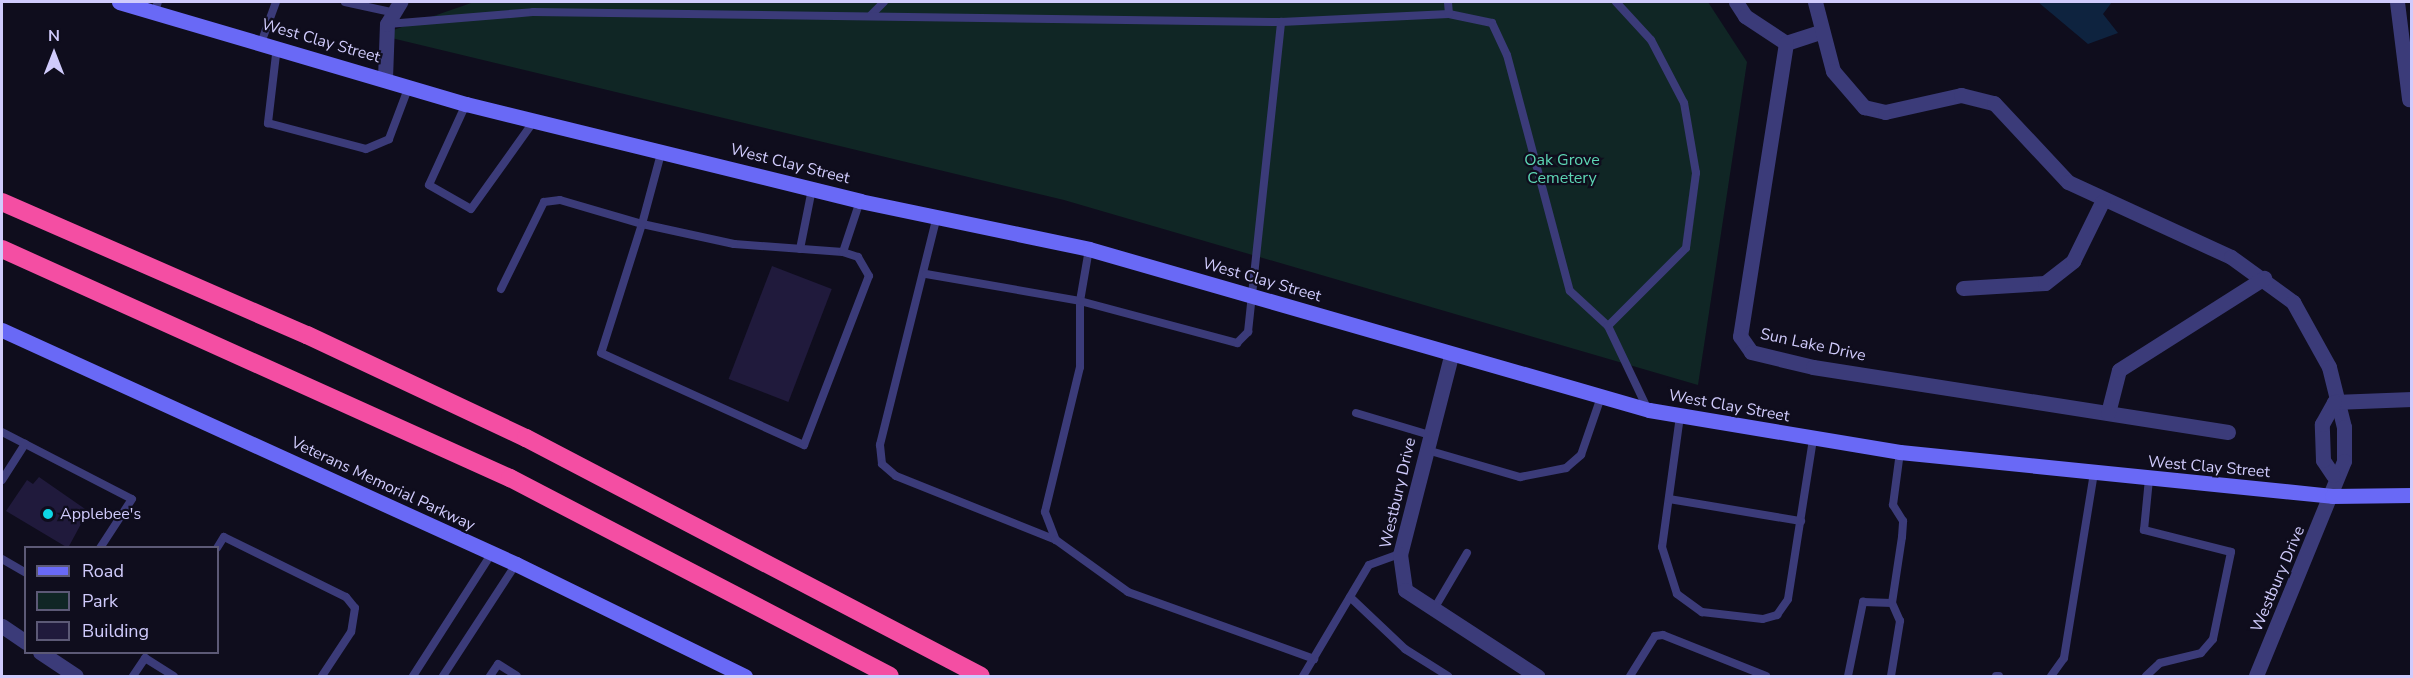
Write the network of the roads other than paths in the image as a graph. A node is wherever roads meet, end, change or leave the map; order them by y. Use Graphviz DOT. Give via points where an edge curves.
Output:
graph roads {
  1 [pos="119,2"];
  2 [pos="276,2"];
  3 [pos="345,2"];
  4 [pos="885,2"];
  5 [pos="1448,2"];
  6 [pos="1616,2"];
  7 [pos="1736,2"];
  8 [pos="1815,2"];
  9 [pos="2397,2"];
  10 [pos="367,4"];
  11 [pos="156,6"];
  12 [pos="393,12"];
  13 [pos="1449,14"];
  14 [pos="871,15"];
  15 [pos="1281,22"];
  16 [pos="1820,32"];
  17 [pos="269,44"];
  18 [pos="1786,44"];
  19 [pos="386,78"];
  20 [pos="409,86"];
  21 [pos="2409,99"];
  22 [pos="466,104"];
  23 [pos="534,122"];
  24 [pos="662,150"];
  25 [pos="813,189"];
  26 [pos="860,201"];
  27 [pos="2,202"];
  28 [pos="2102,202"];
  29 [pos="937,216"];
  30 [pos="642,224"];
  31 [pos="2,249"];
  32 [pos="800,249"];
  33 [pos="1089,249"];
  34 [pos="843,252"];
  35 [pos="926,274"];
  36 [pos="2264,278"];
  37 [pos="1963,288"];
  38 [pos="501,290"];
  39 [pos="1251,294"];
  40 [pos="1080,301"];
  41 [pos="1608,326"];
  42 [pos="2,330"];
  43 [pos="1451,356"];
  44 [pos="1600,397"];
  45 [pos="2412,399"];
  46 [pos="2334,402"];
  47 [pos="1649,410"];
  48 [pos="1356,413"];
  49 [pos="2108,413"];
  50 [pos="1680,416"];
  51 [pos="2,432"];
  52 [pos="2228,432"];
  53 [pos="1812,439"];
  54 [pos="1429,442"];
  55 [pos="25,444"];
  56 [pos="1900,452"];
  57 [pos="2094,473"];
  58 [pos="2333,475"];
  59 [pos="2149,479"];
  60 [pos="2,480"];
  61 [pos="2412,495"];
  62 [pos="2332,496"];
  63 [pos="1669,499"];
  64 [pos="1802,521"];
  65 [pos="1056,540"];
  66 [pos="101,546"];
  67 [pos="218,546"];
  68 [pos="492,553"];
  69 [pos="1467,553"];
  70 [pos="1400,554"];
  71 [pos="2,559"];
  72 [pos="516,564"];
  73 [pos="24,572"];
  74 [pos="1350,597"];
  75 [pos="1892,603"];
  76 [pos="1434,609"];
  77 [pos="2,626"];
  78 [pos="24,641"];
  79 [pos="43,654"];
  80 [pos="147,655"];
  81 [pos="1314,659"];
  82 [pos="76,676"];
  83 [pos="133,676"];
  84 [pos="174,676"];
  85 [pos="322,676"];
  86 [pos="413,676"];
  87 [pos="443,676"];
  88 [pos="490,676"];
  89 [pos="517,676"];
  90 [pos="745,676"];
  91 [pos="891,676"];
  92 [pos="981,676"];
  93 [pos="1303,676"];
  94 [pos="1448,676"];
  95 [pos="1538,676"];
  96 [pos="1630,676"];
  97 [pos="1766,676"];
  98 [pos="1848,676"];
  99 [pos="1891,676"];
  100 [pos="2051,676"];
  101 [pos="2146,676"];
  102 [pos="2256,676"];
  1 -- 11 [label="main road, West Clay Street"];
  2 -- 17 [label="lane"];
  3 -- 10 [label="lane"];
  4 -- 14 [label="lane"];
  5 -- 13 [label="lane"];
  6 -- 41 [label="lane" via="1651,40 1684,103 1696,173 1686,248"];
  7 -- 18 [label="street" via="1745,16"];
  8 -- 16 [label="street"];
  9 -- 21 [label="street"];
  10 -- 12 [label="lane"];
  11 -- 17 [label="main road, West Clay Street"];
  12 -- 14 [label="lane" via="716,19"];
  12 -- 19 [label="street"];
  13 -- 15 [label="lane"];
  13 -- 41 [label="lane" via="1492,22 1507,55 1570,291"];
  14 -- 15 [label="lane"];
  15 -- 39 [label="lane"];
  16 -- 18 [label="street"];
  16 -- 28 [label="street" via="1833,71 1864,107 1885,112 1961,95 1994,103 2068,182"];
  17 -- 19 [label="main road, West Clay Street"];
  17 -- 20 [label="lane" via="268,123 366,149 388,139"];
  18 -- 49 [label="street, Sun Lake Drive" via="1740,336 1751,352 1813,367"];
  19 -- 20 [label="main road, West Clay Street"];
  20 -- 22 [label="main road, West Clay Street"];
  22 -- 23 [label="main road, West Clay Street"];
  22 -- 23 [label="lane" via="429,185 471,209"];
  23 -- 24 [label="main road, West Clay Street"];
  24 -- 25 [label="main road, West Clay Street"];
  24 -- 30 [label="lane"];
  25 -- 26 [label="main road, West Clay Street"];
  25 -- 32 [label="lane"];
  26 -- 29 [label="main road, West Clay Street"];
  26 -- 34 [label="lane"];
  27 -- 92 [label="highway" via="307,335 526,438"];
  28 -- 36 [label="street" via="2231,257"];
  28 -- 37 [label="street" via="2073,261 2045,283"];
  29 -- 33 [label="main road, West Clay Street"];
  29 -- 35 [label="lane"];
  30 -- 32 [label="lane" via="734,244"];
  30 -- 34 [label="lane" via="600,353 804,445 869,276 858,257"];
  30 -- 38 [label="lane" via="560,200 544,202"];
  31 -- 91 [label="highway" via="510,478"];
  32 -- 34 [label="lane"];
  33 -- 39 [label="main road, West Clay Street"];
  33 -- 40 [label="lane"];
  35 -- 40 [label="lane"];
  35 -- 65 [label="lane" via="880,445 882,464 896,476"];
  36 -- 46 [label="street" via="2293,302 2311,333 2329,366"];
  36 -- 49 [label="street" via="2119,369"];
  39 -- 40 [label="lane" via="1248,332 1237,342"];
  39 -- 43 [label="main road, West Clay Street"];
  40 -- 65 [label="lane" via="1080,367 1045,512"];
  41 -- 47 [label="lane"];
  42 -- 68 [label="main road, Veterans Memorial Parkway"];
  43 -- 44 [label="main road, West Clay Street"];
  43 -- 54 [label="street, Westbury Drive"];
  44 -- 47 [label="main road, West Clay Street"];
  44 -- 54 [label="lane" via="1581,455 1550,473 1499,473"];
  45 -- 46 [label="street"];
  46 -- 58 [label="street" via="2344,427 2344,461"];
  46 -- 58 [label="street" via="2322,424 2323,460"];
  47 -- 50 [label="main road, West Clay Street"];
  48 -- 54 [label="lane"];
  49 -- 52 [label="street, Sun Lake Drive"];
  50 -- 53 [label="main road, West Clay Street"];
  50 -- 63 [label="lane"];
  51 -- 55 [label="lane"];
  53 -- 56 [label="main road, West Clay Street"];
  53 -- 64 [label="lane"];
  54 -- 70 [label="street, Westbury Drive"];
  55 -- 60 [label="lane"];
  55 -- 66 [label="lane" via="132,499"];
  56 -- 57 [label="main road, West Clay Street"];
  56 -- 75 [label="lane" via="1893,505 1903,521"];
  57 -- 59 [label="main road, West Clay Street"];
  57 -- 100 [label="lane" via="2064,658"];
  58 -- 62 [label="street"];
  59 -- 62 [label="main road, West Clay Street"];
  59 -- 101 [label="lane" via="2144,530 2231,552 2213,639 2201,653 2160,663"];
  61 -- 62 [label="main road, West Clay Street"];
  62 -- 102 [label="street, Westbury Drive"];
  63 -- 64 [label="lane"];
  63 -- 64 [label="lane" via="1662,547 1677,594 1702,612 1762,619 1777,615 1792,587"];
  65 -- 81 [label="lane" via="1128,592"];
  67 -- 85 [label="lane" via="224,537 346,597 355,608 351,632"];
  68 -- 72 [label="main road, Veterans Memorial Parkway"];
  68 -- 86 [label="lane"];
  69 -- 76 [label="lane"];
  70 -- 74 [label="lane" via="1369,565"];
  70 -- 76 [label="street, Westbury Drive" via="1406,590"];
  71 -- 73 [label="lane"];
  72 -- 87 [label="lane"];
  72 -- 90 [label="main road, Veterans Memorial Parkway"];
  74 -- 81 [label="lane"];
  74 -- 94 [label="lane" via="1405,649"];
  75 -- 98 [label="lane" via="1863,602"];
  75 -- 99 [label="lane" via="1900,621"];
  76 -- 95 [label="street, Westbury Drive"];
  77 -- 78 [label="street"];
  79 -- 82 [label="street"];
  80 -- 83 [label="lane"];
  80 -- 84 [label="lane"];
  81 -- 93 [label="lane"];
  88 -- 89 [label="lane" via="498,664"];
  96 -- 97 [label="lane" via="1655,636 1662,635"];
}
